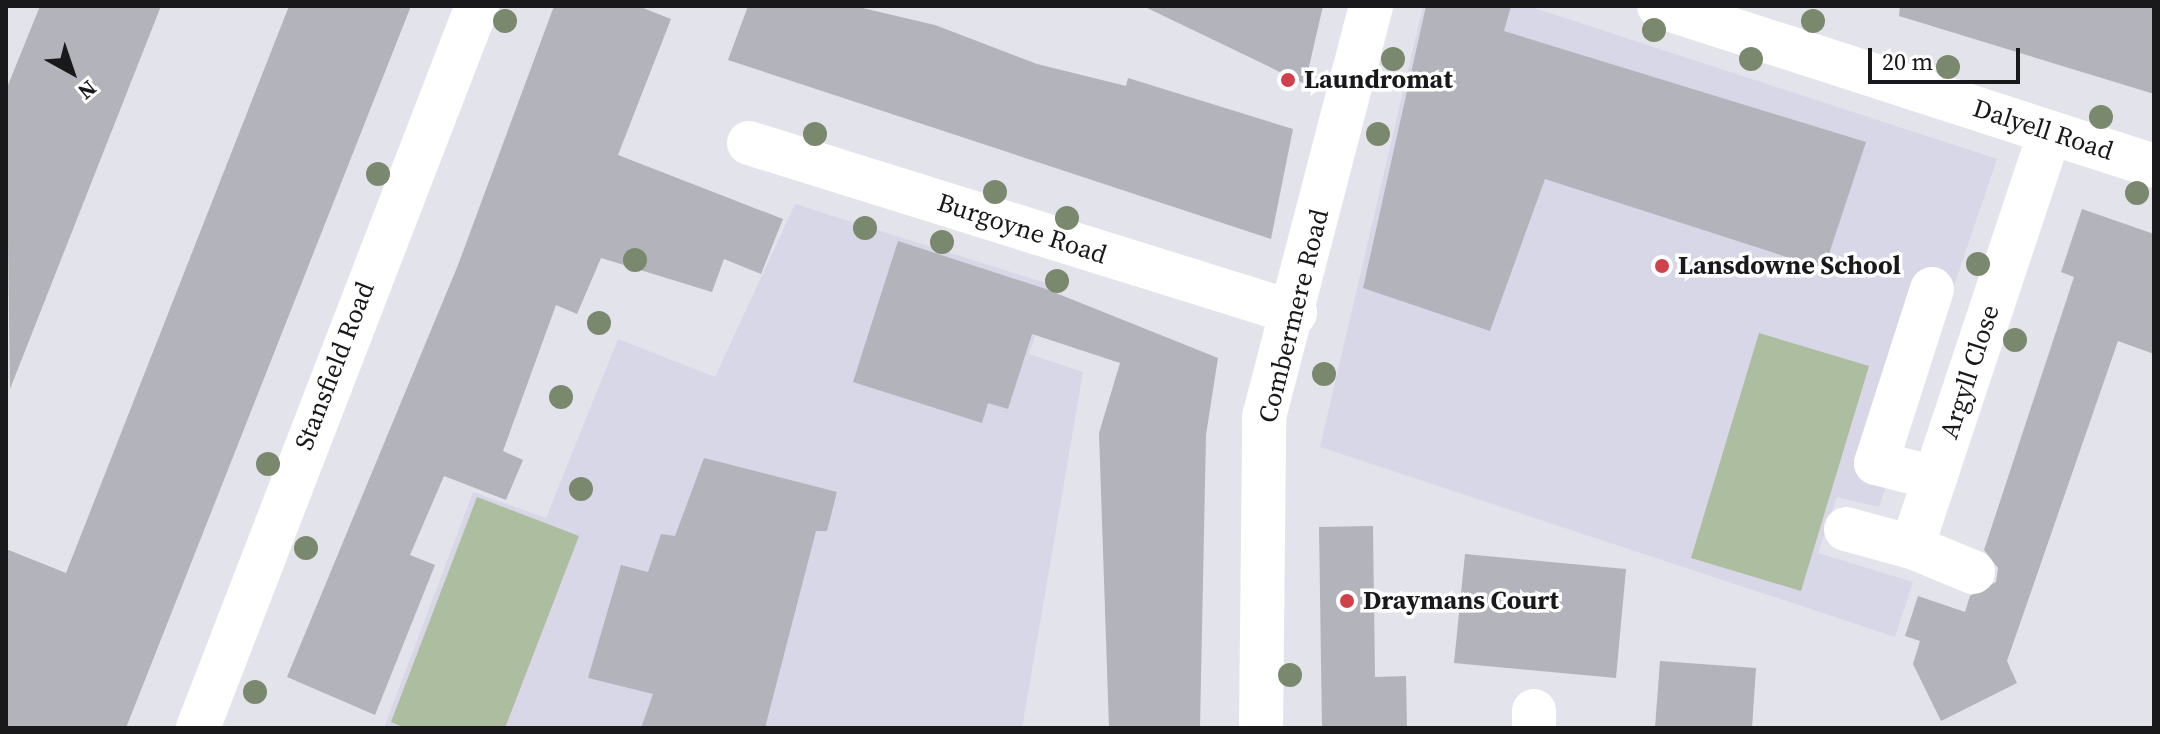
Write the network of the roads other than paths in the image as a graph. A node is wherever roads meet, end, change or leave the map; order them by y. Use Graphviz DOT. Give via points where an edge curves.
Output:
graph roads {
  1 [pos="477,6"];
  2 [pos="1371,6"];
  3 [pos="1659,6"];
  4 [pos="2050,132"];
  5 [pos="749,143"];
  6 [pos="2154,166"];
  7 [pos="1932,289"];
  8 [pos="1295,313"];
  9 [pos="1935,478"];
  10 [pos="1846,529"];
  11 [pos="1912,547"];
  12 [pos="1973,572"];
  13 [pos="198,728"];
  14 [pos="1261,728"];
  1 -- 13 [label="street, Stansfield Road"];
  2 -- 8 [label="street, Combermere Road"];
  3 -- 4 [label="street, Dalyell Road"];
  4 -- 6 [label="street, Dalyell Road"];
  4 -- 9 [label="street, Argyll Close"];
  5 -- 8 [label="street, Burgoyne Road"];
  7 -- 9 [label="street" via="1876,463"];
  8 -- 14 [label="street, Combermere Road" via="1264,417"];
  9 -- 11 [label="street, Argyll Close"];
  10 -- 11 [label="street"];
  11 -- 12 [label="street"];
}
